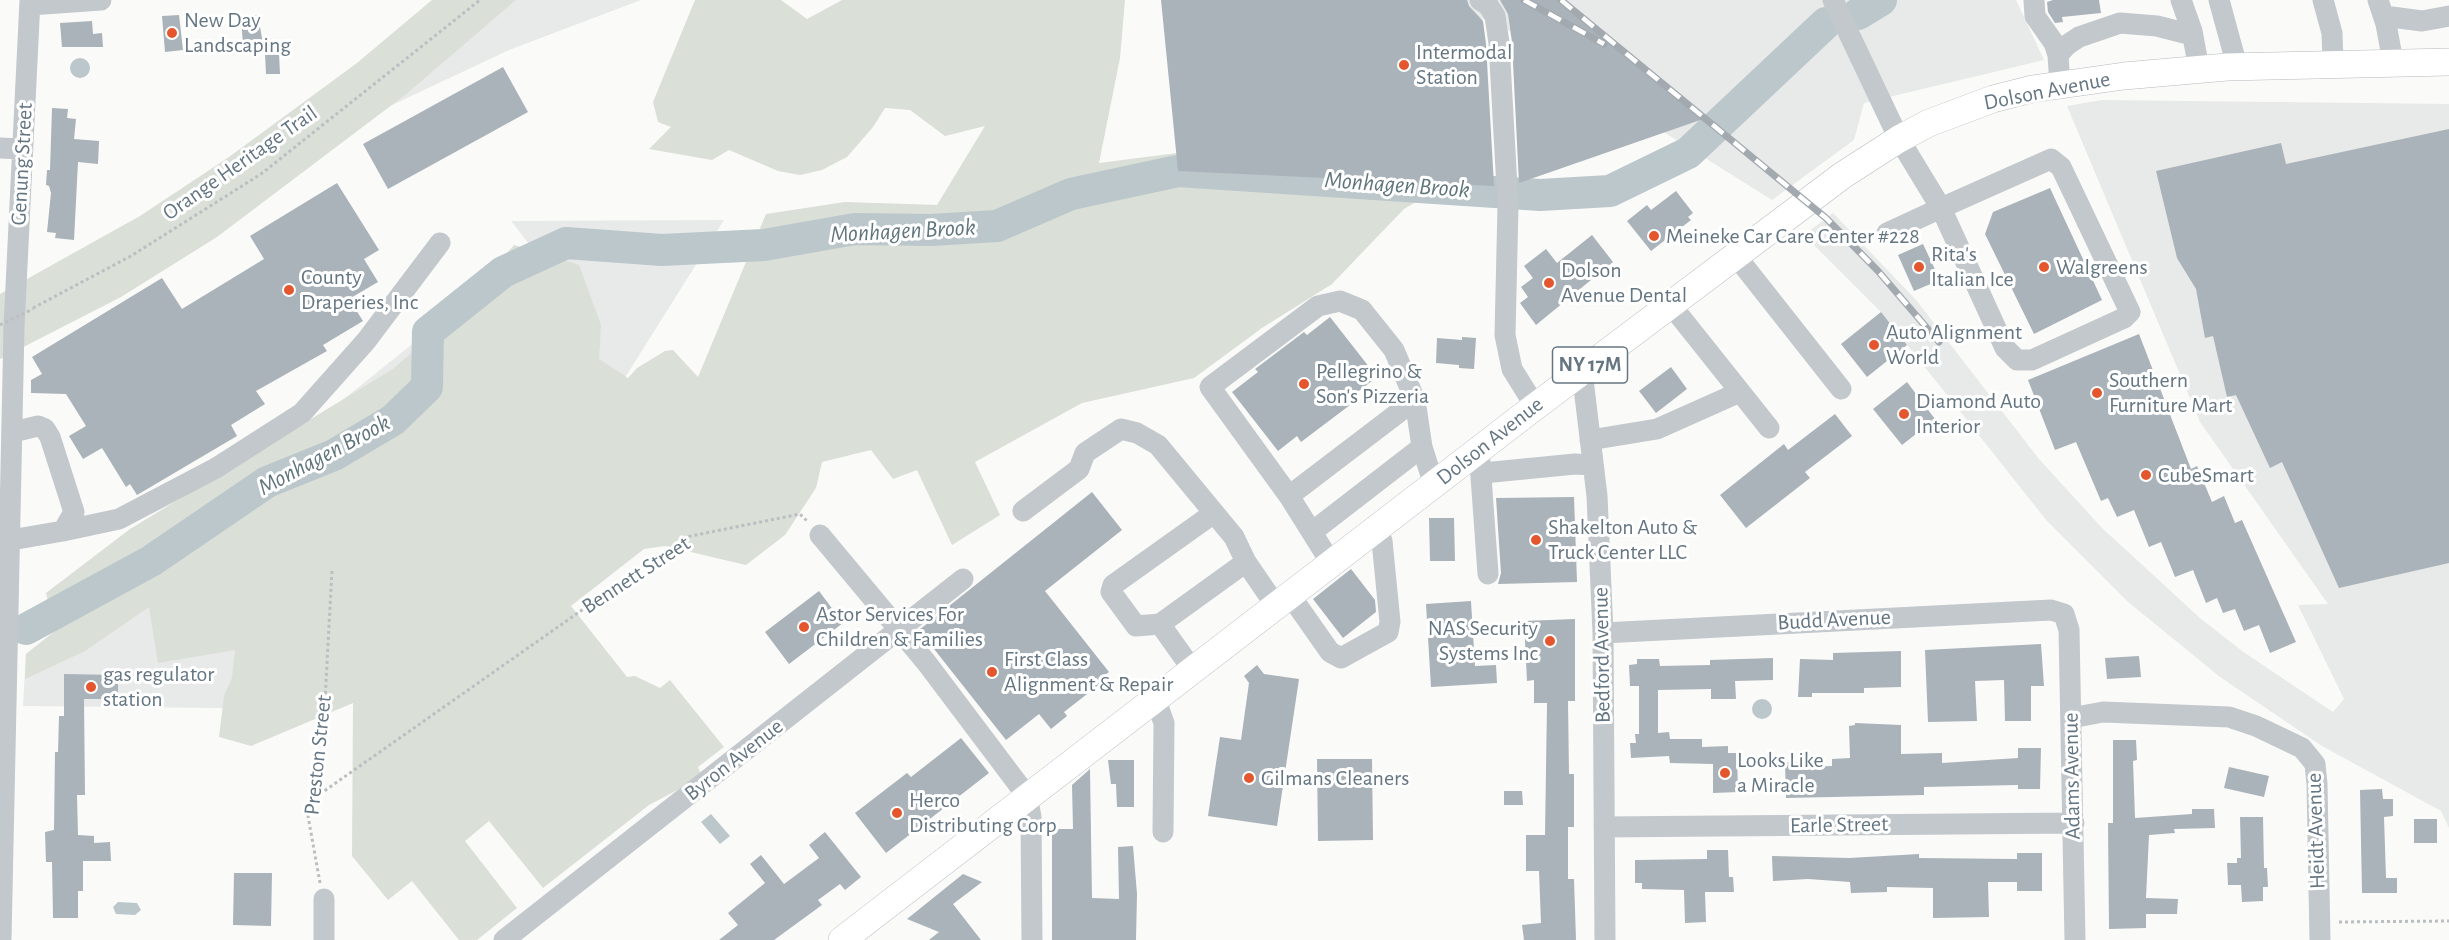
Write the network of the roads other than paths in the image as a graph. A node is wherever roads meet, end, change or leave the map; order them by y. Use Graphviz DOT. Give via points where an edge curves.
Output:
graph roads {
  1 [pos="101,0"];
  2 [pos="1833,0"];
  3 [pos="2034,0"];
  4 [pos="2181,0"];
  5 [pos="2219,0"];
  6 [pos="2323,0"];
  7 [pos="1485,2"];
  8 [pos="30,3"];
  9 [pos="2381,8"];
  10 [pos="2449,16"];
  11 [pos="2192,35"];
  12 [pos="2058,55"];
  13 [pos="2392,62"];
  14 [pos="2449,62"];
  15 [pos="2333,63"];
  16 [pos="2237,66"];
  17 [pos="2199,69"];
  18 [pos="2060,85"];
  19 [pos="1899,139"];
  20 [pos="0,148"];
  21 [pos="23,149"];
  22 [pos="1941,208"];
  23 [pos="1887,233"];
  24 [pos="440,243"];
  25 [pos="1736,256"];
  26 [pos="8,276"];
  27 [pos="1671,305"];
  28 [pos="1582,371"];
  29 [pos="1841,389"];
  30 [pos="1740,392"];
  31 [pos="1415,400"];
  32 [pos="1535,406"];
  33 [pos="1769,428"];
  34 [pos="13,432"];
  35 [pos="1590,440"];
  36 [pos="1422,447"];
  37 [pos="1481,461"];
  38 [pos="1593,465"];
  39 [pos="1434,484"];
  40 [pos="1289,496"];
  41 [pos="1023,511"];
  42 [pos="1214,513"];
  43 [pos="1377,528"];
  44 [pos="63,531"];
  45 [pos="1312,532"];
  46 [pos="820,535"];
  47 [pos="5,540"];
  48 [pos="1246,562"];
  49 [pos="1331,563"];
  50 [pos="1488,574"];
  51 [pos="963,579"];
  52 [pos="1283,600"];
  53 [pos="2064,614"];
  54 [pos="1160,624"];
  55 [pos="900,630"];
  56 [pos="1603,633"];
  57 [pos="1192,669"];
  58 [pos="1155,698"];
  59 [pos="2071,718"];
  60 [pos="1027,796"];
  61 [pos="2074,823"];
  62 [pos="1604,827"];
  63 [pos="1163,832"];
  64 [pos="324,899"];
  65 [pos="2320,931"];
  66 [pos="1,940"];
  67 [pos="324,940"];
  68 [pos="504,940"];
  69 [pos="842,940"];
  70 [pos="1032,940"];
  71 [pos="1605,940"];
  72 [pos="2075,940"];
  1 -- 8 [label="street"];
  2 -- 19 [label="street"];
  3 -- 12 [label="street" via="2035,16"];
  4 -- 11 [label="street"];
  5 -- 16 [label="street"];
  6 -- 15 [label="street" via="2332,33"];
  7 -- 32 [label="street" via="1495,16 1499,43 1507,187 1505,335 1512,369"];
  8 -- 21 [label="street, Genung Street"];
  9 -- 10 [label="street" via="2422,21"];
  9 -- 13 [label="street"];
  11 -- 12 [label="street" via="2157,26 2120,23 2079,37"];
  11 -- 17 [label="street"];
  12 -- 18 [label="street"];
  13 -- 14 [label="main road, Dolson Avenue / NY 17M"];
  13 -- 15 [label="main road, Dolson Avenue / NY 17M"];
  15 -- 16 [label="main road, Dolson Avenue / NY 17M"];
  16 -- 17 [label="main road, Dolson Avenue / NY 17M"];
  17 -- 18 [label="main road, Dolson Avenue / NY 17M"];
  18 -- 19 [label="main road, Dolson Avenue / NY 17M" via="1993,99"];
  19 -- 22 [label="street"];
  19 -- 25 [label="main road, Dolson Avenue / NY 17M" via="1843,174"];
  20 -- 21 [label="street"];
  21 -- 26 [label="street, Genung Street"];
  22 -- 22 [label="street" via="2051,159 2061,167 2130,312 2032,360 2017,360 2005,348"];
  22 -- 23 [label="street"];
  24 -- 44 [label="street" via="366,341 302,413 216,468 119,519"];
  25 -- 27 [label="main road, Dolson Avenue / NY 17M"];
  25 -- 29 [label="street"];
  26 -- 34 [label="street, Genung Street"];
  27 -- 28 [label="main road, Dolson Avenue / NY 17M"];
  27 -- 30 [label="street"];
  28 -- 32 [label="main road, Dolson Avenue / NY 17M"];
  28 -- 35 [label="street, Bedford Avenue"];
  30 -- 33 [label="street"];
  30 -- 35 [label="street" via="1657,429"];
  31 -- 36 [label="street"];
  31 -- 40 [label="street"];
  31 -- 40 [label="street" via="1394,350 1362,310 1340,301 1318,306 1210,387"];
  32 -- 37 [label="main road, Dolson Avenue / NY 17M"];
  34 -- 44 [label="street" via="38,426 50,436 74,512"];
  34 -- 47 [label="street, Genung Street"];
  35 -- 38 [label="street, Bedford Avenue"];
  36 -- 39 [label="street"];
  36 -- 45 [label="street"];
  37 -- 38 [label="street"];
  37 -- 39 [label="main road, Dolson Avenue / NY 17M"];
  37 -- 50 [label="street"];
  38 -- 56 [label="street, Bedford Avenue"];
  39 -- 43 [label="main road, Dolson Avenue / NY 17M" via="1405,516"];
  40 -- 45 [label="street"];
  41 -- 42 [label="street" via="1079,469 1084,453 1121,429 1158,445"];
  42 -- 48 [label="street" via="1234,537"];
  42 -- 54 [label="street" via="1113,585 1111,592 1136,626"];
  43 -- 49 [label="main road, Dolson Avenue / NY 17M"];
  43 -- 52 [label="street" via="1382,541 1388,632 1341,658 1330,652"];
  44 -- 47 [label="street"];
  45 -- 49 [label="street"];
  46 -- 55 [label="street"];
  47 -- 66 [label="street, Genung Street"];
  48 -- 52 [label="street"];
  48 -- 54 [label="street"];
  49 -- 52 [label="main road, Dolson Avenue / NY 17M"];
  51 -- 55 [label="street, Byron Avenue"];
  52 -- 57 [label="main road, Dolson Avenue / NY 17M"];
  53 -- 56 [label="street, Budd Avenue" via="2051,610"];
  53 -- 59 [label="street, Adams Avenue" via="2069,630"];
  54 -- 57 [label="street"];
  55 -- 60 [label="street"];
  55 -- 68 [label="street, Byron Avenue"];
  56 -- 62 [label="street, Bedford Avenue"];
  57 -- 58 [label="main road, Dolson Avenue / NY 17M"];
  58 -- 60 [label="main road, Dolson Avenue / NY 17M"];
  58 -- 63 [label="street" via="1164,723"];
  59 -- 61 [label="street, Adams Avenue"];
  59 -- 65 [label="street, Heidt Avenue" via="2103,712 2229,717 2302,748 2314,764 2317,784"];
  60 -- 69 [label="main road, Dolson Avenue / NY 17M"];
  60 -- 70 [label="street" via="1031,818"];
  61 -- 62 [label="street, Earle Street"];
  61 -- 72 [label="street, Adams Avenue"];
  62 -- 71 [label="street, Bedford Avenue"];
  64 -- 67 [label="street"];
}
